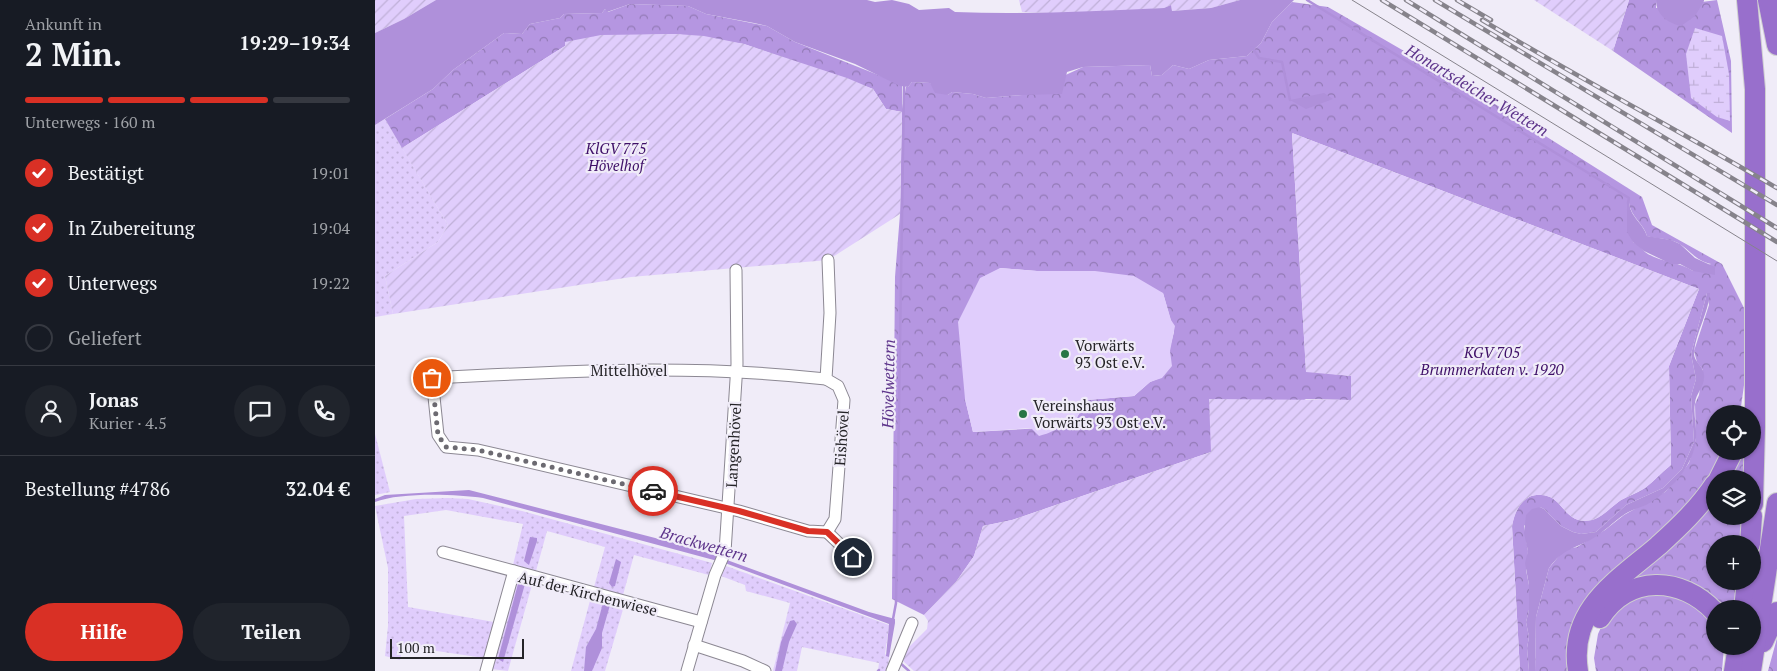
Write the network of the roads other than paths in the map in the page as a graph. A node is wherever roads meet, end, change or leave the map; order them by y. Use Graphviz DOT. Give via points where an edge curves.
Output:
graph roads {
  1 [pos="1747,0"];
  2 [pos="1768,0"];
  3 [pos="1777,45"];
  4 [pos="828,260"];
  5 [pos="736,270"];
  6 [pos="737,372"];
  7 [pos="825,379"];
  8 [pos="1755,389"];
  9 [pos="1750,405"];
  10 [pos="1754,470"];
  11 [pos="1706,496"];
  12 [pos="1777,503"];
  13 [pos="729,509"];
  14 [pos="827,532"];
  15 [pos="443,552"];
  16 [pos="853,557"];
  17 [pos="514,571"];
  18 [pos="1706,604"];
  19 [pos="1777,612"];
  20 [pos="701,622"];
  21 [pos="913,623"];
  22 [pos="694,645"];
  23 [pos="1729,655"];
  24 [pos="1737,655"];
  25 [pos="892,668"];
  26 [pos="486,671"];
  27 [pos="687,671"];
  28 [pos="765,671"];
  29 [pos="1578,671"];
  30 [pos="1591,671"];
  31 [pos="1729,671"];
  32 [pos="1734,671"];
  33 [pos="1752,671"];
  1 -- 8 [label="highway" via="1755,89"];
  2 -- 3 [label="highway"];
  4 -- 7 [label="street" via="830,313"];
  5 -- 6 [label="street, Langenhövel"];
  6 -- 7 [label="street, Mittelhövel"];
  6 -- 13 [label="street, Langenhövel"];
  6 -- 13 [label="street, Mittelhövel" via="613,369 432,378 438,435 446,447 478,450"];
  7 -- 14 [label="street, Eishövel" via="838,386 844,400 835,519"];
  8 -- 9 [label="highway"];
  8 -- 10 [label="highway"];
  11 -- 29 [label="highway" via="1693,514 1594,603 1583,622 1577,645"];
  12 -- 33 [label="highway"];
  13 -- 14 [label="street" via="808,531"];
  13 -- 20 [label="street, Langenhövel" via="722,561"];
  14 -- 16 [label="street"];
  15 -- 17 [label="street"];
  17 -- 20 [label="street, Auf der Kirchenwiese"];
  17 -- 26 [label="street, Auf der Kirchenwiese"];
  18 -- 30 [label="highway" via="1684,590 1654,585 1631,590 1612,602 1598,621 1591,645"];
  19 -- 33 [label="highway"];
  20 -- 22 [label="street, Langenhövel"];
  21 -- 25 [label="street"];
  22 -- 27 [label="street, Langenhövel"];
  22 -- 28 [label="street" via="743,660"];
  23 -- 31 [label="highway"];
  24 -- 32 [label="highway"];
}
